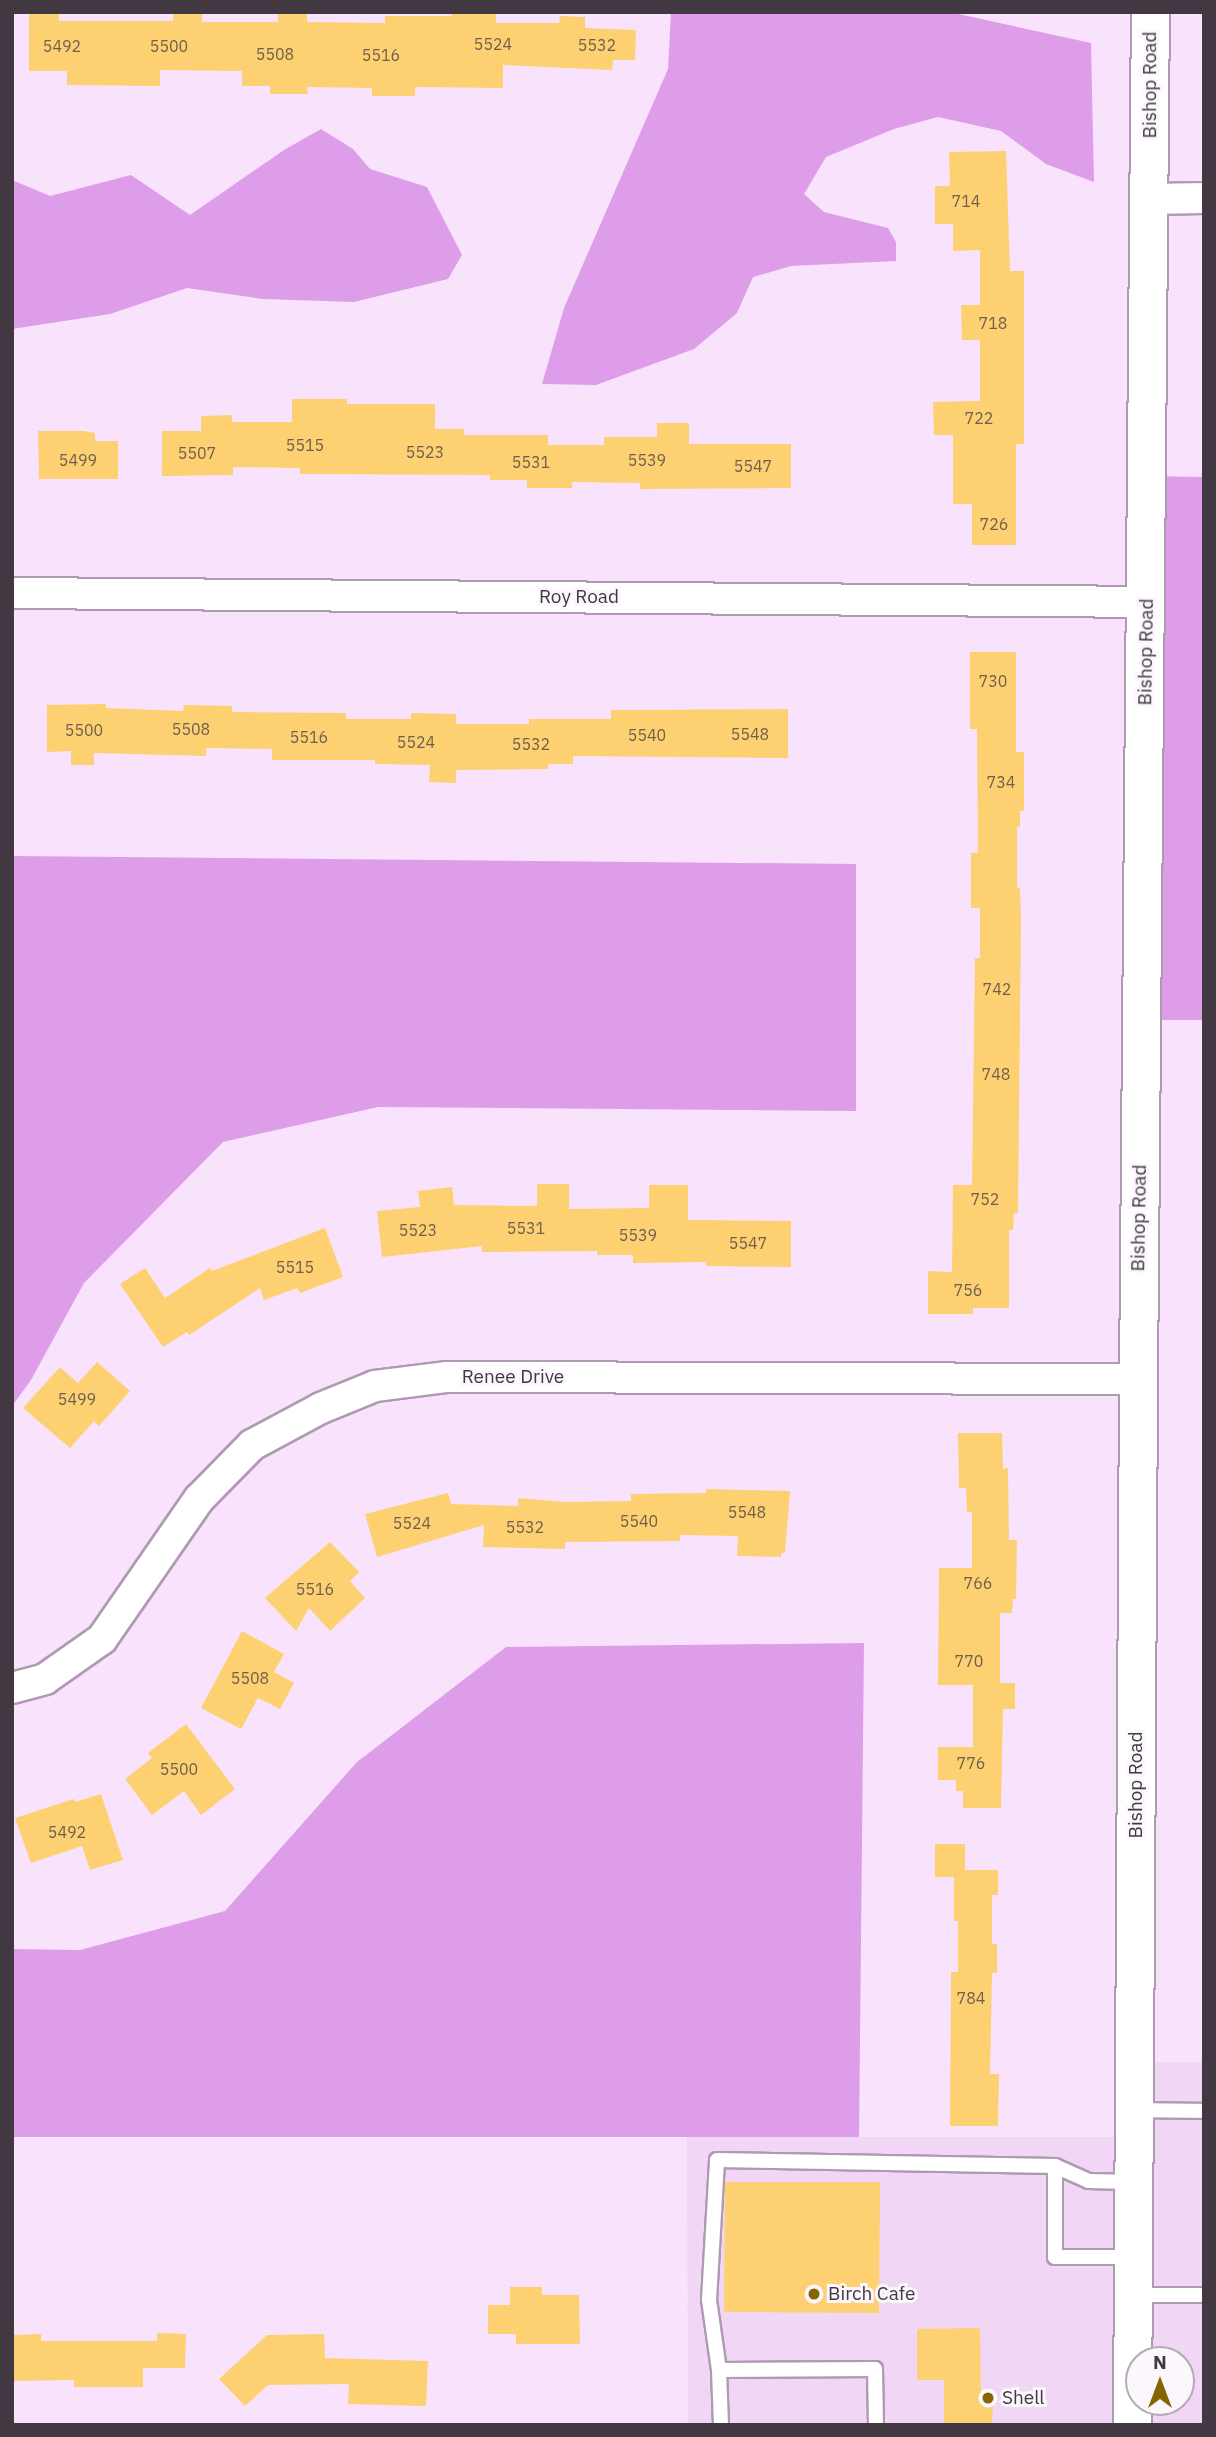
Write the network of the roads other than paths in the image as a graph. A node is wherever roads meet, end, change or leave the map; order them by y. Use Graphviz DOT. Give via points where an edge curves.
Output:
graph roads {
  1 [pos="1150,12"];
  2 [pos="1204,198"];
  3 [pos="1150,199"];
  4 [pos="12,593"];
  5 [pos="1146,602"];
  6 [pos="1138,1379"];
  7 [pos="12,1688"];
  8 [pos="1134,2110"];
  9 [pos="1204,2111"];
  10 [pos="1055,2166"];
  11 [pos="1133,2182"];
  12 [pos="1133,2257"];
  13 [pos="1133,2295"];
  14 [pos="1204,2295"];
  15 [pos="719,2370"];
  16 [pos="721,2425"];
  17 [pos="876,2425"];
  18 [pos="1132,2425"];
  1 -- 3 [label="street, Bishop Road"];
  2 -- 3 [label="street"];
  3 -- 5 [label="street, Bishop Road"];
  4 -- 5 [label="street, Roy Road"];
  5 -- 6 [label="street, Bishop Road"];
  6 -- 7 [label="street, Renee Drive" via="447,1377 375,1386 251,1445 199,1499 102,1639 45,1679"];
  6 -- 8 [label="street, Bishop Road"];
  8 -- 9 [label="lane"];
  8 -- 11 [label="street, Bishop Road"];
  10 -- 11 [label="lane" via="1088,2180"];
  10 -- 12 [label="lane" via="1055,2257"];
  10 -- 15 [label="lane" via="718,2160 709,2300"];
  11 -- 12 [label="street, Bishop Road"];
  12 -- 13 [label="street, Bishop Road"];
  13 -- 14 [label="lane"];
  13 -- 18 [label="street, Bishop Road"];
  15 -- 16 [label="lane"];
  15 -- 17 [label="lane" via="875,2369"];
}
